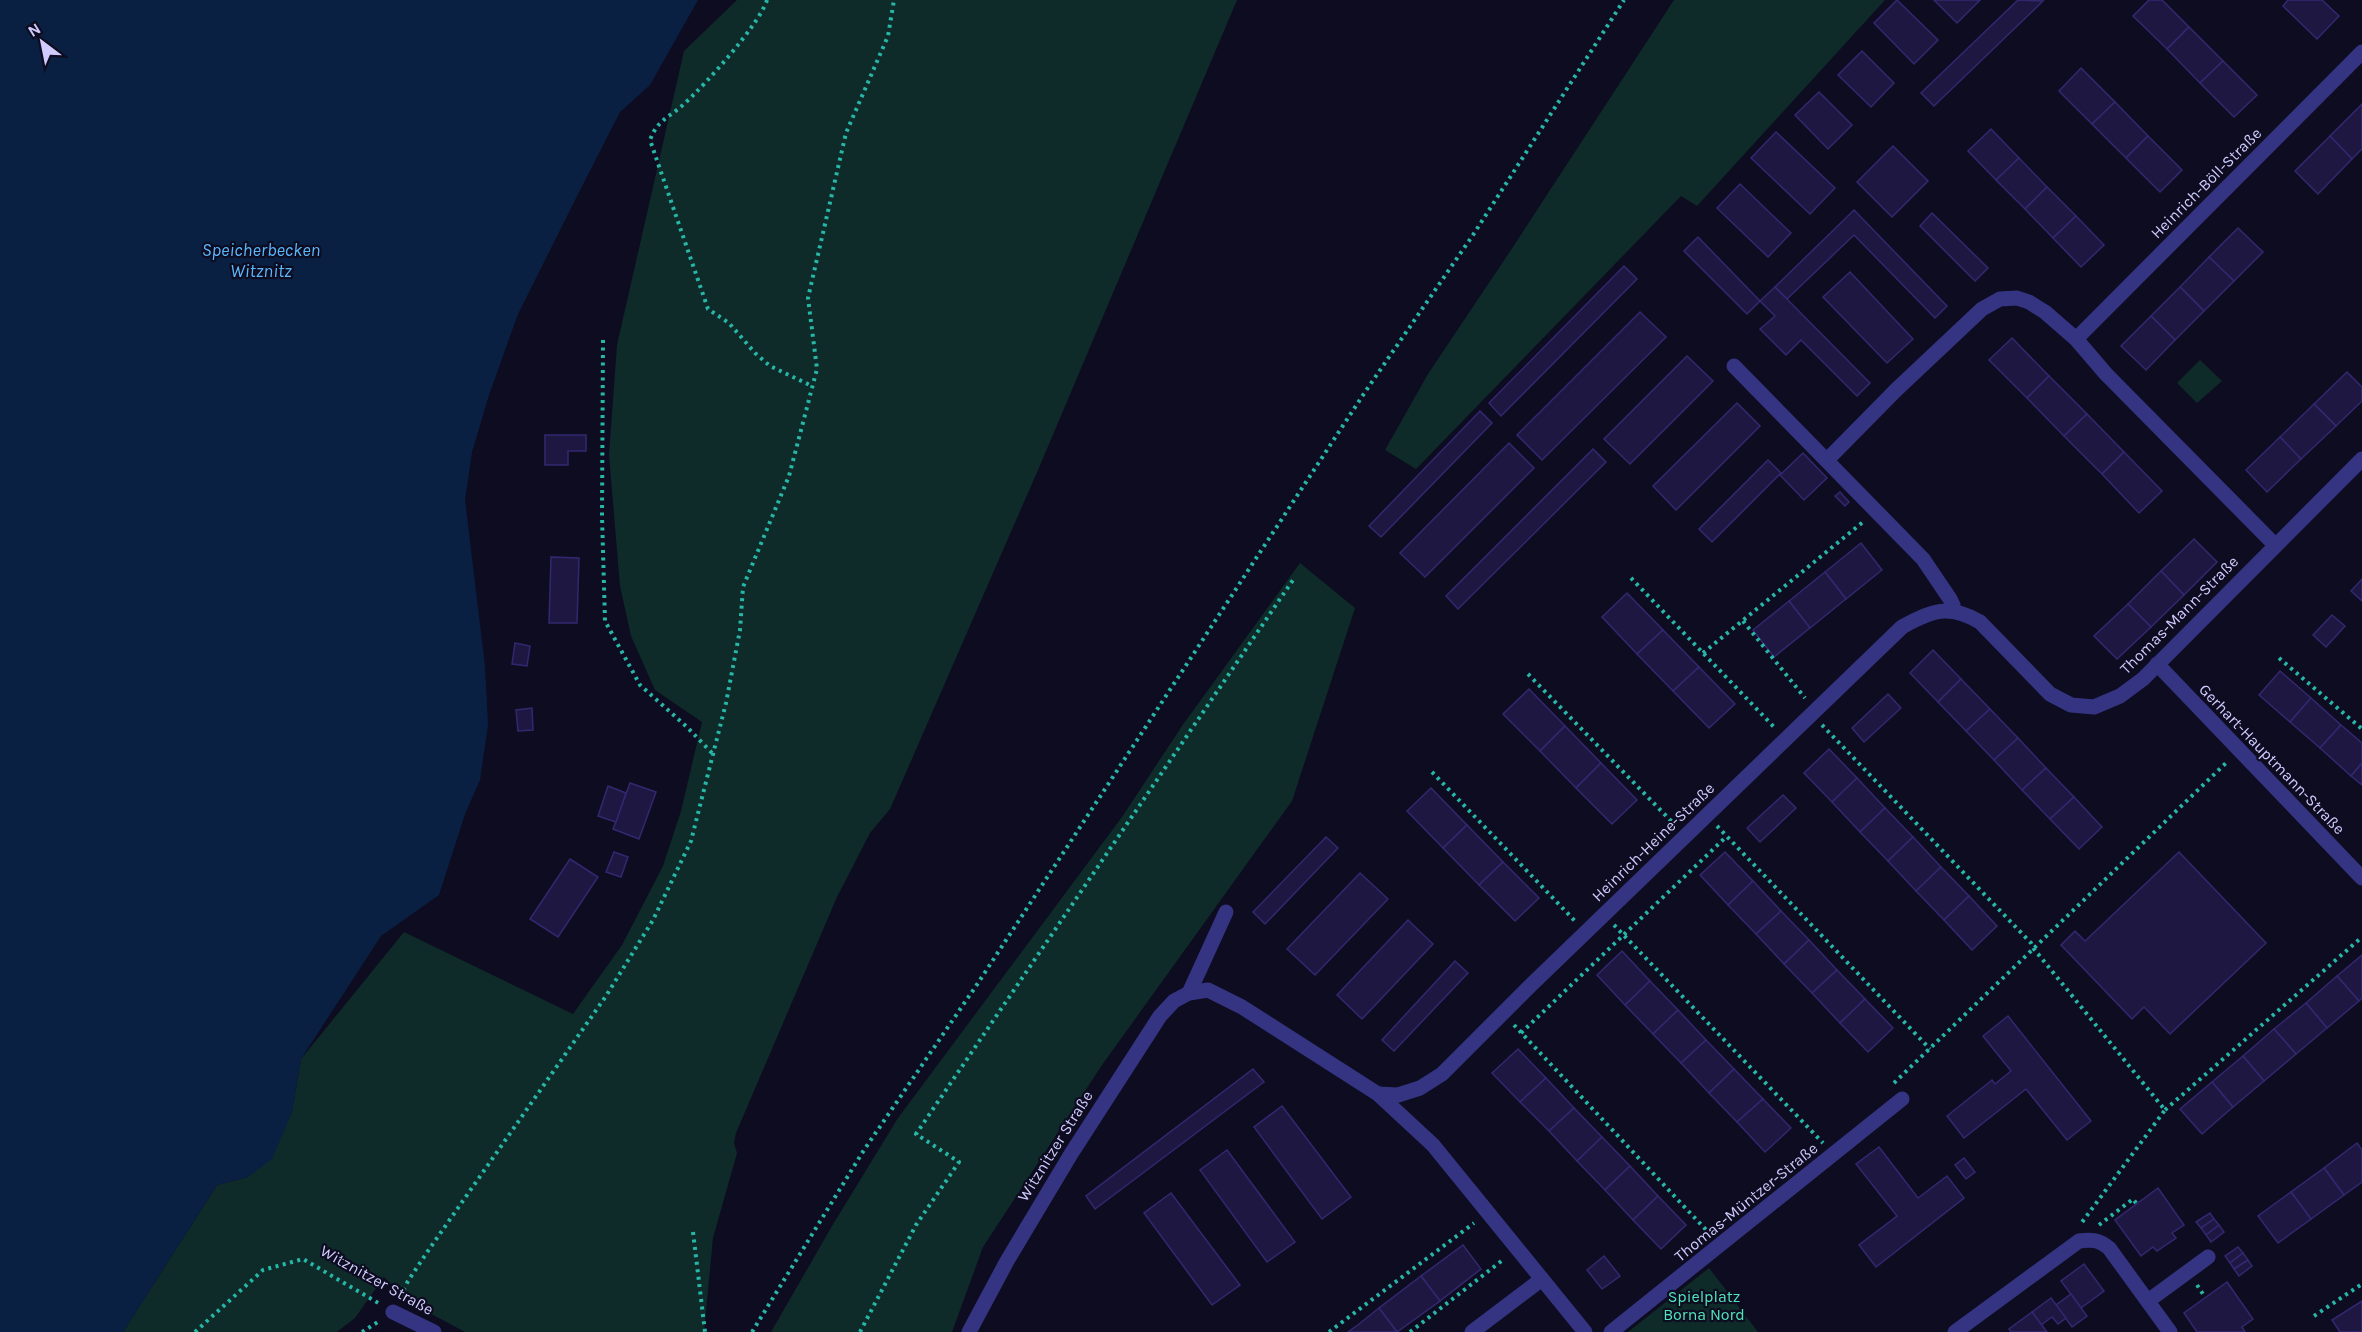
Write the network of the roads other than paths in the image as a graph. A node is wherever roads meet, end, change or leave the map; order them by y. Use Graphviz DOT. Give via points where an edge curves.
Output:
graph roads {
  1 [pos="2362,52"];
  2 [pos="2076,339"];
  3 [pos="1734,366"];
  4 [pos="1827,460"];
  5 [pos="2359,470"];
  6 [pos="2275,545"];
  7 [pos="1952,611"];
  8 [pos="2157,664"];
  9 [pos="2362,878"];
  10 [pos="1226,912"];
  11 [pos="1189,993"];
  12 [pos="1378,1094"];
  13 [pos="1902,1099"];
  14 [pos="2208,1257"];
  15 [pos="1542,1279"];
  16 [pos="2148,1301"];
  17 [pos="393,1312"];
  18 [pos="434,1332"];
  19 [pos="969,1332"];
  20 [pos="1473,1332"];
  21 [pos="1585,1332"];
  22 [pos="1611,1332"];
  23 [pos="1955,1332"];
  24 [pos="2170,1332"];
  1 -- 2 [label="street, Heinrich-Böll-Straße"];
  2 -- 4 [label="street" via="2029,302 2000,299 1962,327"];
  2 -- 6 [label="street"];
  3 -- 4 [label="street"];
  4 -- 7 [label="street" via="1923,559 1950,599"];
  5 -- 6 [label="street, Thomas-Mann-Straße"];
  6 -- 8 [label="street, Thomas-Mann-Straße"];
  7 -- 8 [label="street, Thomas-Mann-Straße" via="1980,622 2050,694 2071,705 2094,707 2120,696"];
  7 -- 12 [label="street, Heinrich-Heine-Straße" via="1934,611 1902,627 1442,1074 1420,1088 1398,1095"];
  8 -- 9 [label="street, Gerhart-Hauptmann-Straße"];
  10 -- 11 [label="street, Witznitzer Straße"];
  11 -- 12 [label="street" via="1208,990 1242,1007"];
  11 -- 19 [label="street, Witznitzer Straße" via="1174,1001 1160,1016 1138,1048 1030,1222"];
  12 -- 15 [label="street" via="1433,1145"];
  13 -- 22 [label="street, Thomas-Müntzer-Straße"];
  14 -- 16 [label="street"];
  15 -- 20 [label="street"];
  15 -- 21 [label="street"];
  16 -- 23 [label="street" via="2109,1248 2101,1241 2087,1240"];
  16 -- 24 [label="street"];
  17 -- 18 [label="street, Witznitzer Straße"];
}
